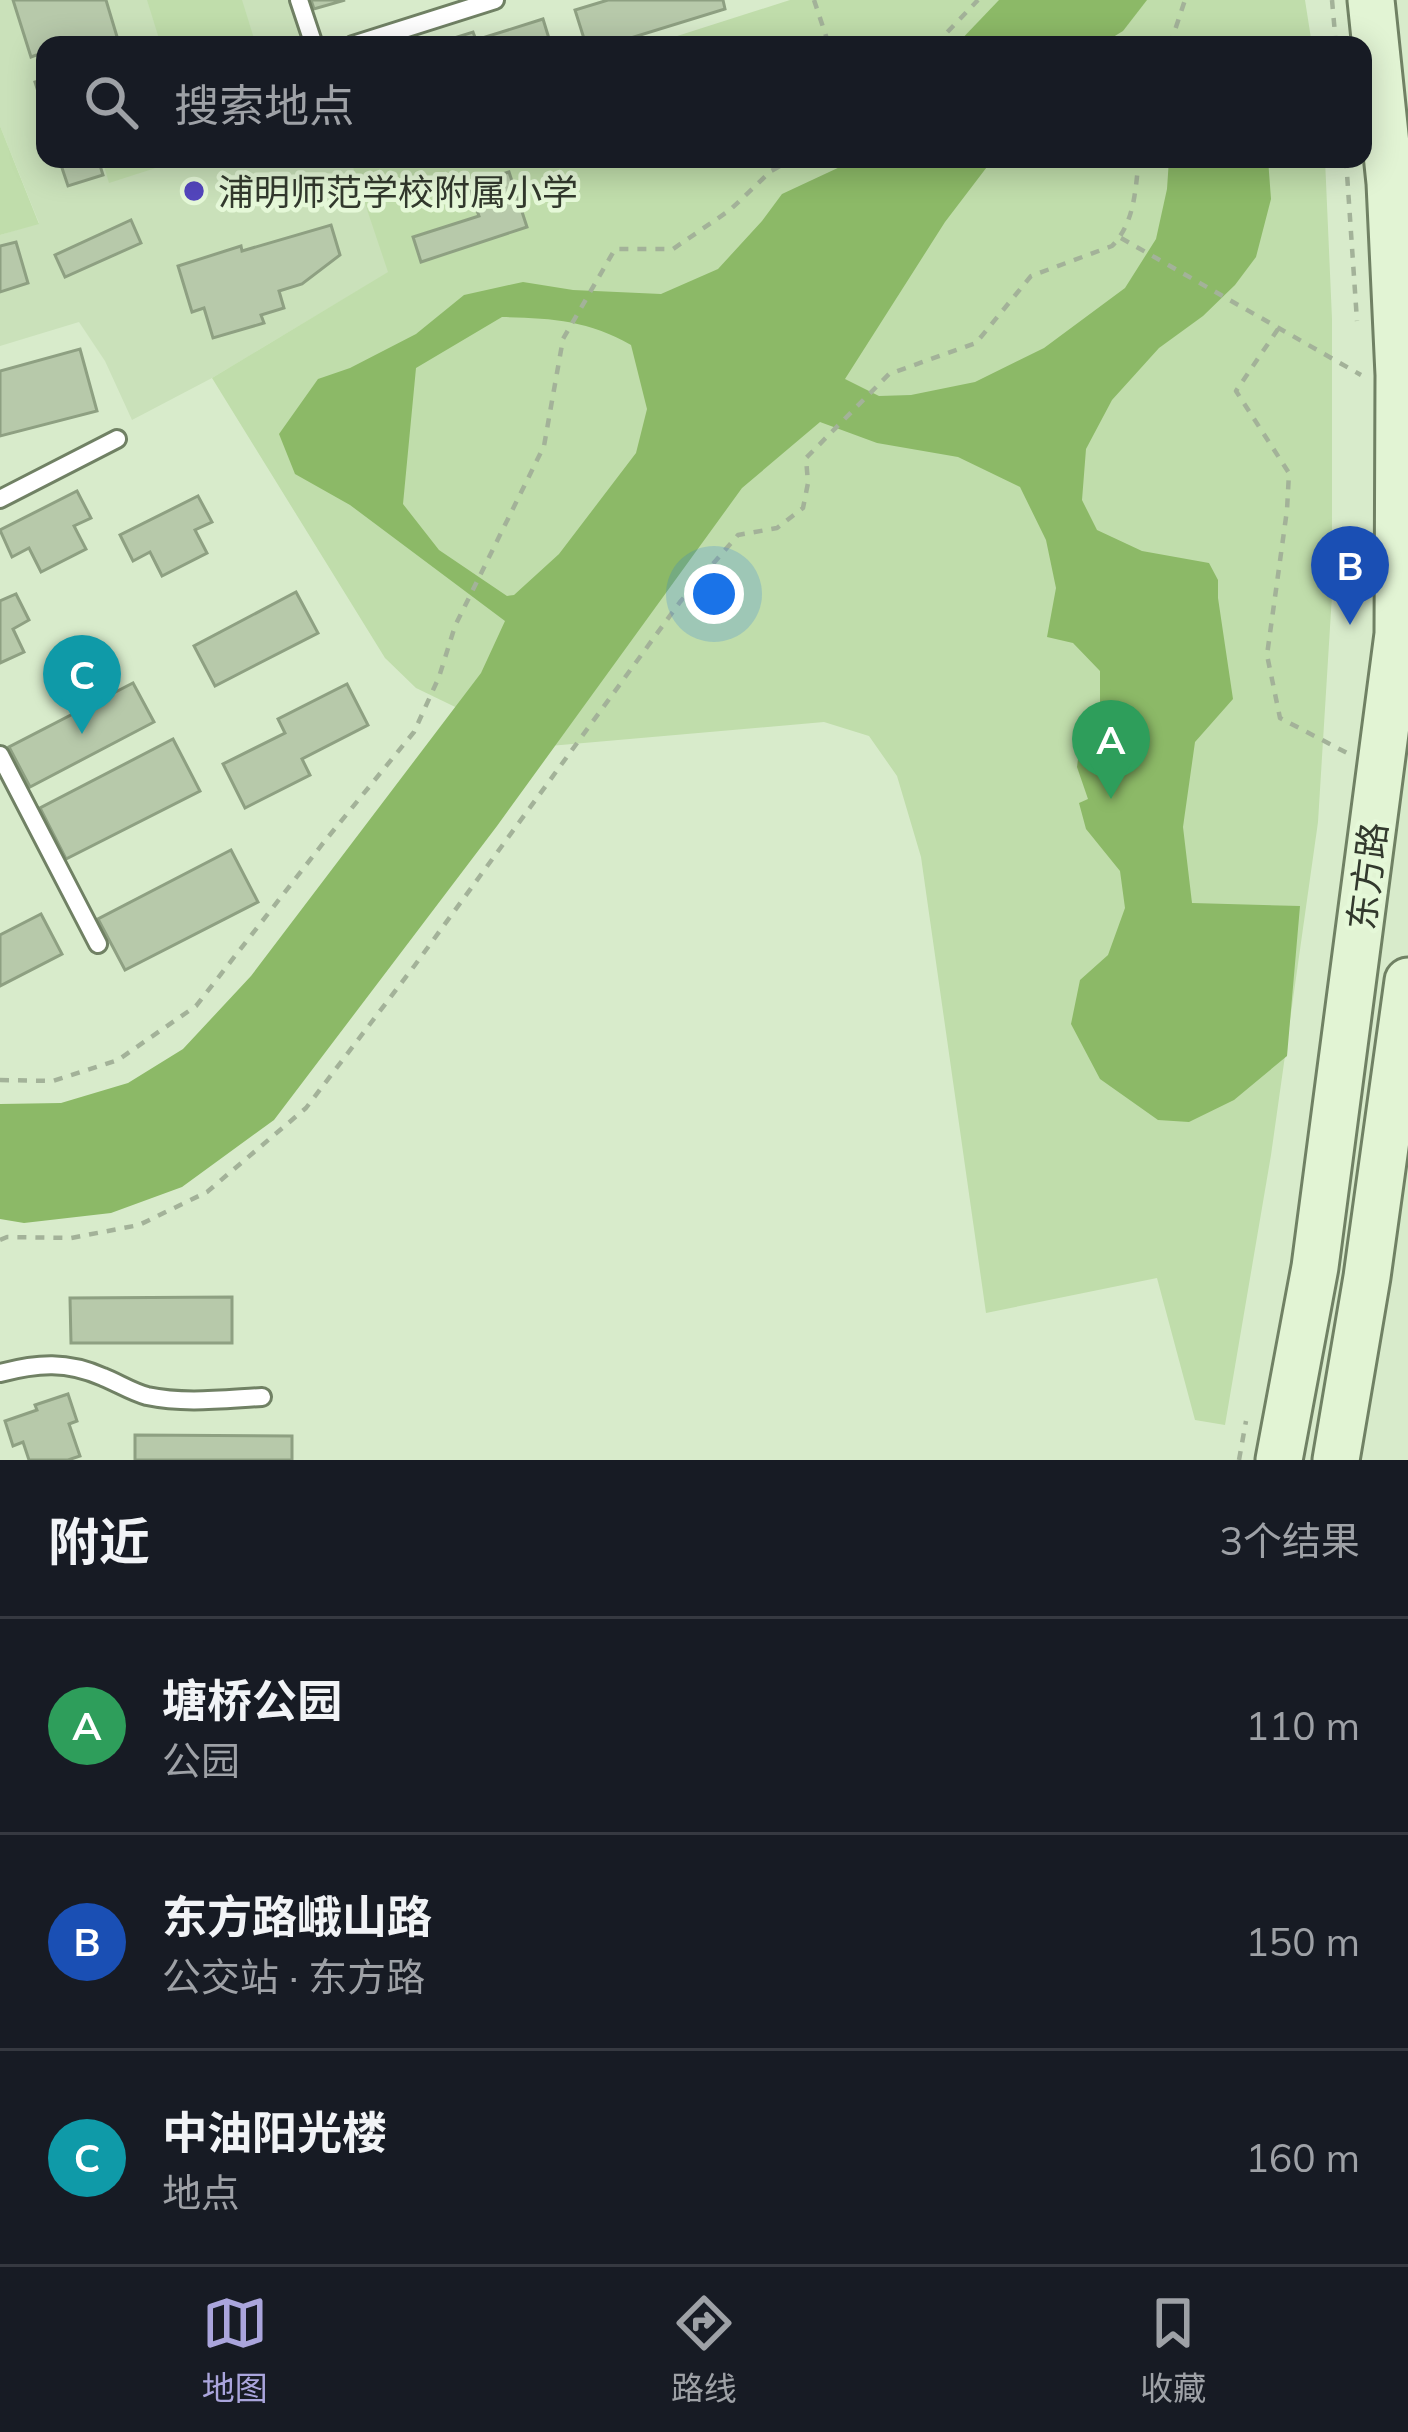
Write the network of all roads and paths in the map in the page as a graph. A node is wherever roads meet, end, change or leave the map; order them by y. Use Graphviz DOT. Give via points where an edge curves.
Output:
graph roads {
  1 [pos="299,0"];
  2 [pos="495,0"];
  3 [pos="814,0"];
  4 [pos="978,0"];
  5 [pos="1185,0"];
  6 [pos="1331,0"];
  7 [pos="1371,0"];
  8 [pos="311,36"];
  9 [pos="381,36"];
  10 [pos="826,36"];
  11 [pos="944,36"];
  12 [pos="1173,36"];
  13 [pos="1335,36"];
  14 [pos="776,168"];
  15 [pos="1138,168"];
  16 [pos="1347,168"];
  17 [pos="1120,238"];
  18 [pos="1358,327"];
  19 [pos="1278,329"];
  20 [pos="1361,375"];
  21 [pos="117,439"];
  22 [pos="0,499"];
  23 [pos="0,754"];
  24 [pos="1348,754"];
  25 [pos="98,944"];
  26 [pos="1408,981"];
  27 [pos="0,1080"];
  28 [pos="0,1240"];
  29 [pos="0,1373"];
  30 [pos="262,1397"];
  31 [pos="1247,1417"];
  32 [pos="1239,1460"];
  33 [pos="1279,1460"];
  34 [pos="1336,1460"];
  1 -- 8 [label="lane"];
  2 -- 9 [label="lane"];
  3 -- 10 [label="path"];
  4 -- 11 [label="path"];
  5 -- 12 [label="path"];
  6 -- 13 [label="path"];
  7 -- 33 [label="main road, 东方路" via="1399,375 1398,634 1315,1268"];
  14 -- 27 [label="path" via="674,249 615,249 563,339 544,446 455,626 414,732 196,1006 118,1060 53,1081"];
  15 -- 17 [label="path"];
  16 -- 18 [label="path"];
  17 -- 19 [label="path"];
  17 -- 28 [label="path" via="1031,276 976,343 889,374 829,433 806,458 803,508 778,528 738,535 680,602 306,1108 207,1192 139,1225"];
  19 -- 20 [label="path"];
  19 -- 24 [label="path" via="1236,391 1289,473 1267,655 1280,718"];
  21 -- 22 [label="lane"];
  23 -- 25 [label="lane"];
  26 -- 34 [label="main road"];
  29 -- 30 [label="lane" via="65,1364 142,1395"];
  31 -- 32 [label="path"];
}
